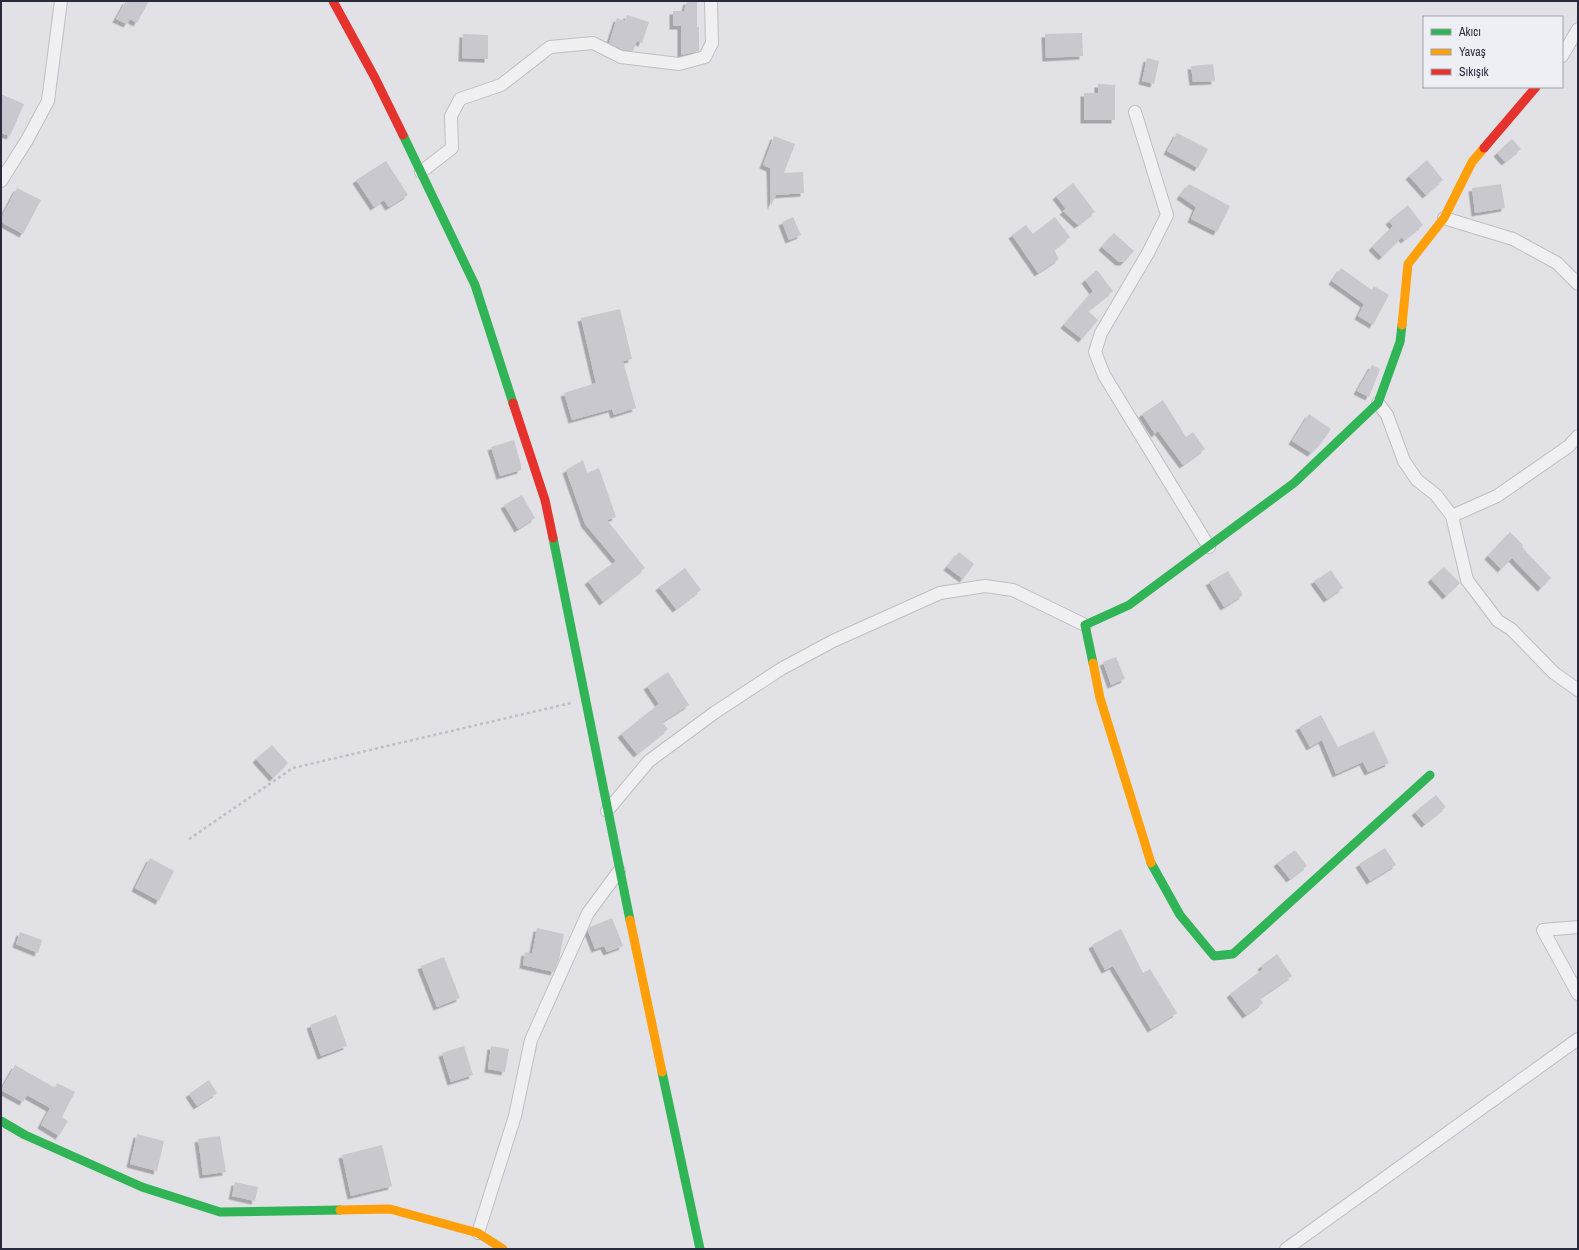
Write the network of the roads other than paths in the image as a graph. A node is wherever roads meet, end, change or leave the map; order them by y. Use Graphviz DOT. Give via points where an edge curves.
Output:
graph roads {
  1 [pos="61,1"];
  2 [pos="333,1"];
  3 [pos="712,1"];
  4 [pos="1578,28"];
  5 [pos="1563,54"];
  6 [pos="1535,88"];
  7 [pos="1135,112"];
  8 [pos="421,172"];
  9 [pos="1,181"];
  10 [pos="1444,218"];
  11 [pos="1578,284"];
  12 [pos="1378,403"];
  13 [pos="1578,436"];
  14 [pos="1452,516"];
  15 [pos="1209,547"];
  16 [pos="1086,625"];
  17 [pos="1578,690"];
  18 [pos="1430,775"];
  19 [pos="607,811"];
  20 [pos="619,871"];
  21 [pos="1578,927"];
  22 [pos="1578,994"];
  23 [pos="1578,1039"];
  24 [pos="1,1121"];
  25 [pos="478,1233"];
  26 [pos="503,1249"];
  27 [pos="700,1249"];
  28 [pos="1286,1249"];
  1 -- 9 [label="street" via="48,101"];
  2 -- 8 [label="street" via="375,78"];
  3 -- 8 [label="street" via="712,43 705,57 679,64 621,57 593,43 550,47 501,85 460,99 450,116 452,148"];
  4 -- 5 [label="street"];
  6 -- 10 [label="street" via="1472,162"];
  7 -- 15 [label="street" via="1167,215 1101,333 1095,352 1104,375"];
  8 -- 19 [label="street" via="475,285 545,500"];
  10 -- 11 [label="street" via="1513,239 1557,263"];
  10 -- 12 [label="street" via="1408,264 1400,342"];
  12 -- 14 [label="street" via="1387,415 1404,461 1417,480 1436,495"];
  12 -- 15 [label="street" via="1294,483"];
  13 -- 14 [label="street" via="1569,446 1497,496"];
  14 -- 17 [label="street" via="1467,580 1498,621 1511,630 1554,673"];
  15 -- 16 [label="street" via="1129,605"];
  16 -- 18 [label="street" via="1100,698 1151,864 1180,915 1214,956 1234,954"];
  16 -- 19 [label="street" via="1013,590 985,586 940,593 833,640 781,669 714,713 649,761"];
  19 -- 20 [label="street"];
  20 -- 25 [label="street" via="588,913 531,1040 515,1116"];
  20 -- 27 [label="street"];
  21 -- 22 [label="street" via="1543,930"];
  23 -- 28 [label="street"];
  24 -- 25 [label="street" via="25,1135 142,1186 220,1212 390,1209"];
  25 -- 26 [label="street"];
}
